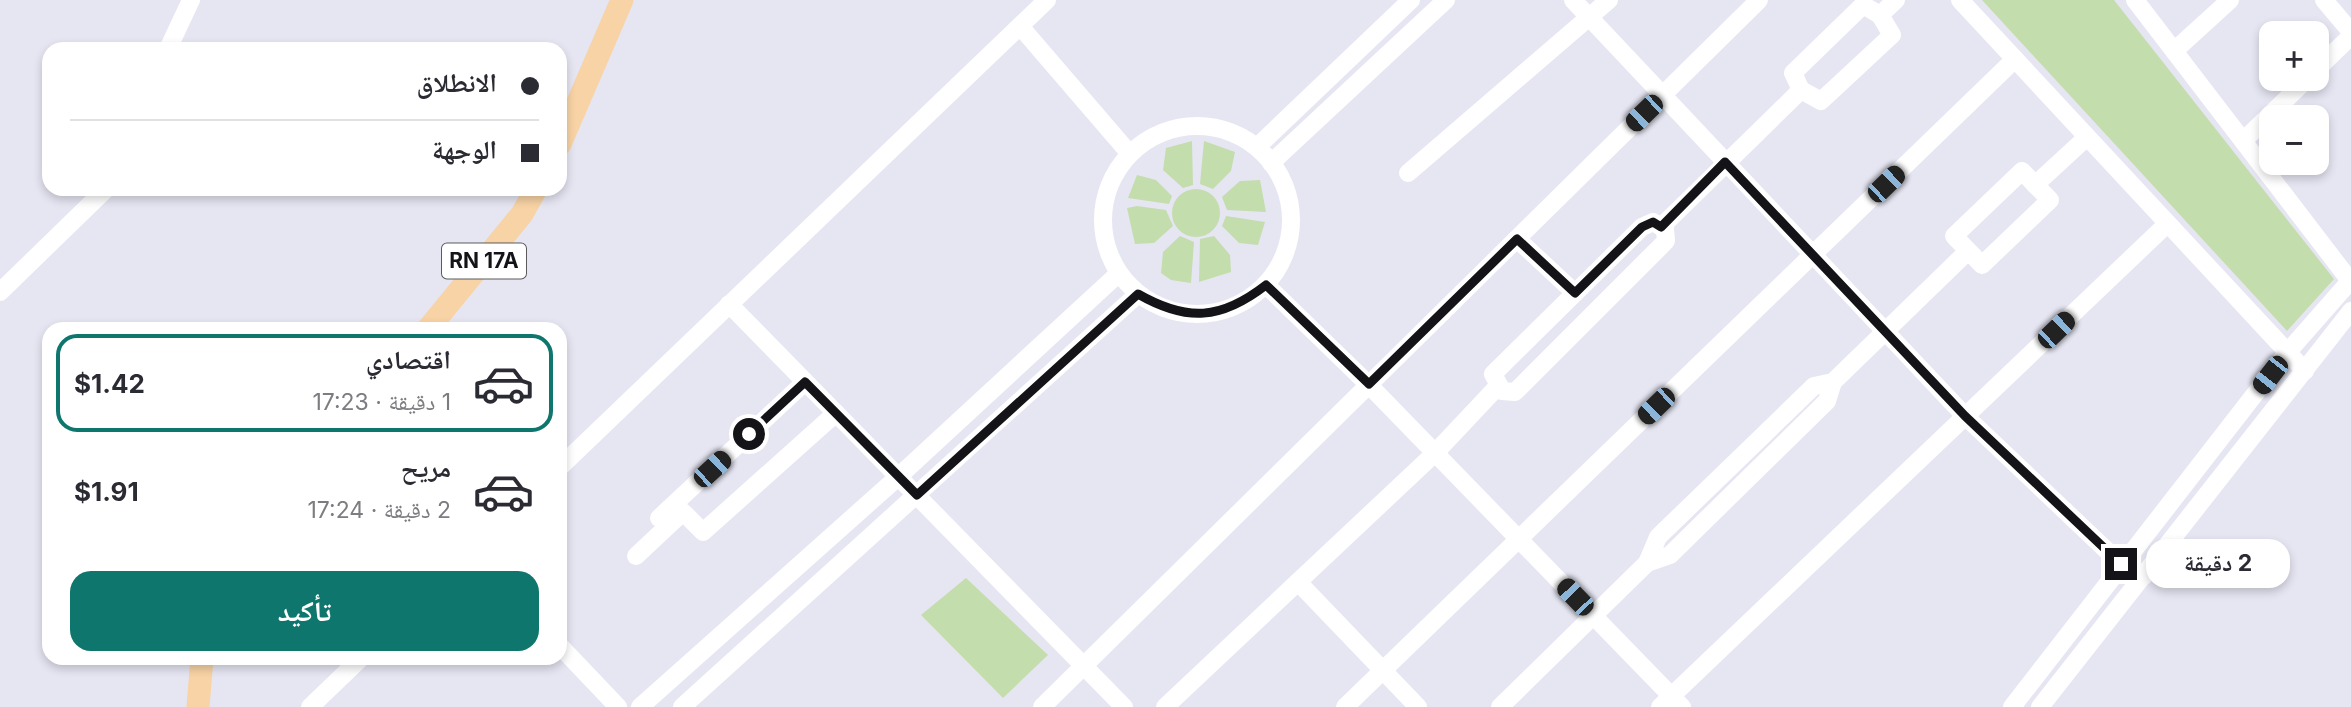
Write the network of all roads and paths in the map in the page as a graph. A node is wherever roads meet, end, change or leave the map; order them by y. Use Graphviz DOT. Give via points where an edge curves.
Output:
graph roads {
  1 [pos="191,0"];
  2 [pos="622,0"];
  3 [pos="1047,0"];
  4 [pos="1411,0"];
  5 [pos="1446,0"];
  6 [pos="1573,0"];
  7 [pos="1609,0"];
  8 [pos="1759,0"];
  9 [pos="1896,0"];
  10 [pos="1960,0"];
  11 [pos="2134,0"];
  12 [pos="2230,0"];
  13 [pos="2324,0"];
  14 [pos="1880,15"];
  15 [pos="1590,19"];
  16 [pos="1020,26"];
  17 [pos="2351,34"];
  18 [pos="171,42"];
  19 [pos="2174,51"];
  20 [pos="2329,57"];
  21 [pos="2015,59"];
  22 [pos="1335,72"];
  23 [pos="1351,86"];
  24 [pos="1801,90"];
  25 [pos="2295,91"];
  26 [pos="1663,95"];
  27 [pos="567,128"];
  28 [pos="2087,137"];
  29 [pos="2243,141"];
  30 [pos="1258,146"];
  31 [pos="1130,154"];
  32 [pos="1725,162"];
  33 [pos="1271,163"];
  34 [pos="1408,173"];
  35 [pos="2035,185"];
  36 [pos="99,196"];
  37 [pos="532,196"];
  38 [pos="2166,224"];
  39 [pos="1661,227"];
  40 [pos="1517,239"];
  41 [pos="1968,251"];
  42 [pos="1813,255"];
  43 [pos="1118,274"];
  44 [pos="2351,281"];
  45 [pos="1266,285"];
  46 [pos="0,292"];
  47 [pos="1575,293"];
  48 [pos="1138,294"];
  49 [pos="729,304"];
  50 [pos="2351,311"];
  51 [pos="434,322"];
  52 [pos="1886,332"];
  53 [pos="2286,354"];
  54 [pos="2305,371"];
  55 [pos="805,382"];
  56 [pos="1369,384"];
  57 [pos="1499,385"];
  58 [pos="836,413"];
  59 [pos="1965,416"];
  60 [pos="1435,453"];
  61 [pos="567,460"];
  62 [pos="898,477"];
  63 [pos="917,495"];
  64 [pos="657,521"];
  65 [pos="1519,539"];
  66 [pos="636,556"];
  67 [pos="2121,564"];
  68 [pos="2144,576"];
  69 [pos="1298,582"];
  70 [pos="1593,616"];
  71 [pos="567,653"];
  72 [pos="201,665"];
  73 [pos="354,665"];
  74 [pos="1084,666"];
  75 [pos="1384,670"];
  76 [pos="1671,703"];
  77 [pos="198,707"];
  78 [pos="310,707"];
  79 [pos="618,707"];
  80 [pos="639,707"];
  81 [pos="682,707"];
  82 [pos="1042,707"];
  83 [pos="1124,707"];
  84 [pos="1165,707"];
  85 [pos="1345,707"];
  86 [pos="1419,707"];
  87 [pos="1500,707"];
  88 [pos="2012,707"];
  89 [pos="2040,707"];
  1 -- 18 [label="street"];
  2 -- 27 [label="main road"];
  3 -- 16 [label="street"];
  4 -- 22 [label="street"];
  5 -- 23 [label="street"];
  6 -- 15 [label="street"];
  7 -- 15 [label="street"];
  8 -- 26 [label="street"];
  9 -- 14 [label="street"];
  10 -- 21 [label="street"];
  11 -- 19 [label="street"];
  12 -- 19 [label="street"];
  13 -- 17 [label="street"];
  14 -- 24 [label="street" via="1863,5 1793,73"];
  14 -- 24 [label="street" via="1892,35 1821,101"];
  15 -- 26 [label="street"];
  15 -- 34 [label="street"];
  16 -- 31 [label="street"];
  16 -- 49 [label="street"];
  17 -- 20 [label="street"];
  19 -- 29 [label="street"];
  21 -- 28 [label="street"];
  21 -- 42 [label="street"];
  22 -- 23 [label="street"];
  22 -- 30 [label="street"];
  23 -- 33 [label="street"];
  24 -- 32 [label="street"];
  25 -- 29 [label="street"];
  26 -- 32 [label="street"];
  26 -- 40 [label="street"];
  28 -- 35 [label="street"];
  28 -- 38 [label="street"];
  29 -- 44 [label="street"];
  30 -- 31 [label="street" via="1218,128 1190,126 1163,132"];
  30 -- 33 [label="street"];
  31 -- 43 [label="street" via="1108,186 1103,208 1102,231"];
  32 -- 39 [label="street"];
  32 -- 42 [label="street"];
  33 -- 45 [label="street" via="1288,197 1291,220 1284,255"];
  35 -- 41 [label="street" via="2022,171 1954,236"];
  35 -- 41 [label="street" via="2050,200 1982,265"];
  36 -- 46 [label="street"];
  37 -- 51 [label="main road, RN 17A"];
  38 -- 53 [label="street"];
  38 -- 59 [label="street"];
  39 -- 47 [label="street" via="1653,222 1642,227"];
  39 -- 57 [label="street" via="1666,241 1515,392 1502,391"];
  40 -- 47 [label="street"];
  40 -- 56 [label="street"];
  41 -- 52 [label="street"];
  42 -- 52 [label="street"];
  42 -- 65 [label="street"];
  43 -- 48 [label="street"];
  43 -- 62 [label="street"];
  44 -- 53 [label="street"];
  45 -- 48 [label="street" via="1244,302 1217,312 1189,314 1162,308"];
  45 -- 56 [label="street"];
  47 -- 57 [label="street" via="1493,374"];
  48 -- 63 [label="street"];
  49 -- 55 [label="street"];
  49 -- 61 [label="street"];
  50 -- 54 [label="street"];
  52 -- 59 [label="street"];
  52 -- 70 [label="street" via="1833,382 1814,386 1677,518 1658,537 1647,563"];
  53 -- 54 [label="street"];
  53 -- 67 [label="street"];
  54 -- 68 [label="street"];
  55 -- 58 [label="street"];
  55 -- 64 [label="street"];
  56 -- 60 [label="street"];
  56 -- 74 [label="street"];
  57 -- 60 [label="street"];
  58 -- 62 [label="street"];
  58 -- 66 [label="street" via="704,532 683,512"];
  59 -- 67 [label="street"];
  59 -- 76 [label="street"];
  60 -- 65 [label="street"];
  60 -- 69 [label="street"];
  62 -- 63 [label="street"];
  62 -- 80 [label="street"];
  63 -- 74 [label="street"];
  63 -- 81 [label="street"];
  65 -- 70 [label="street"];
  65 -- 75 [label="street"];
  67 -- 68 [label="street"];
  67 -- 88 [label="street"];
  68 -- 89 [label="street"];
  69 -- 75 [label="street"];
  69 -- 84 [label="street"];
  70 -- 76 [label="street"];
  70 -- 87 [label="street"];
  71 -- 79 [label="street"];
  72 -- 77 [label="main road"];
  73 -- 78 [label="street"];
  74 -- 82 [label="street"];
  74 -- 83 [label="street"];
  75 -- 85 [label="street"];
  75 -- 86 [label="street"];
}
